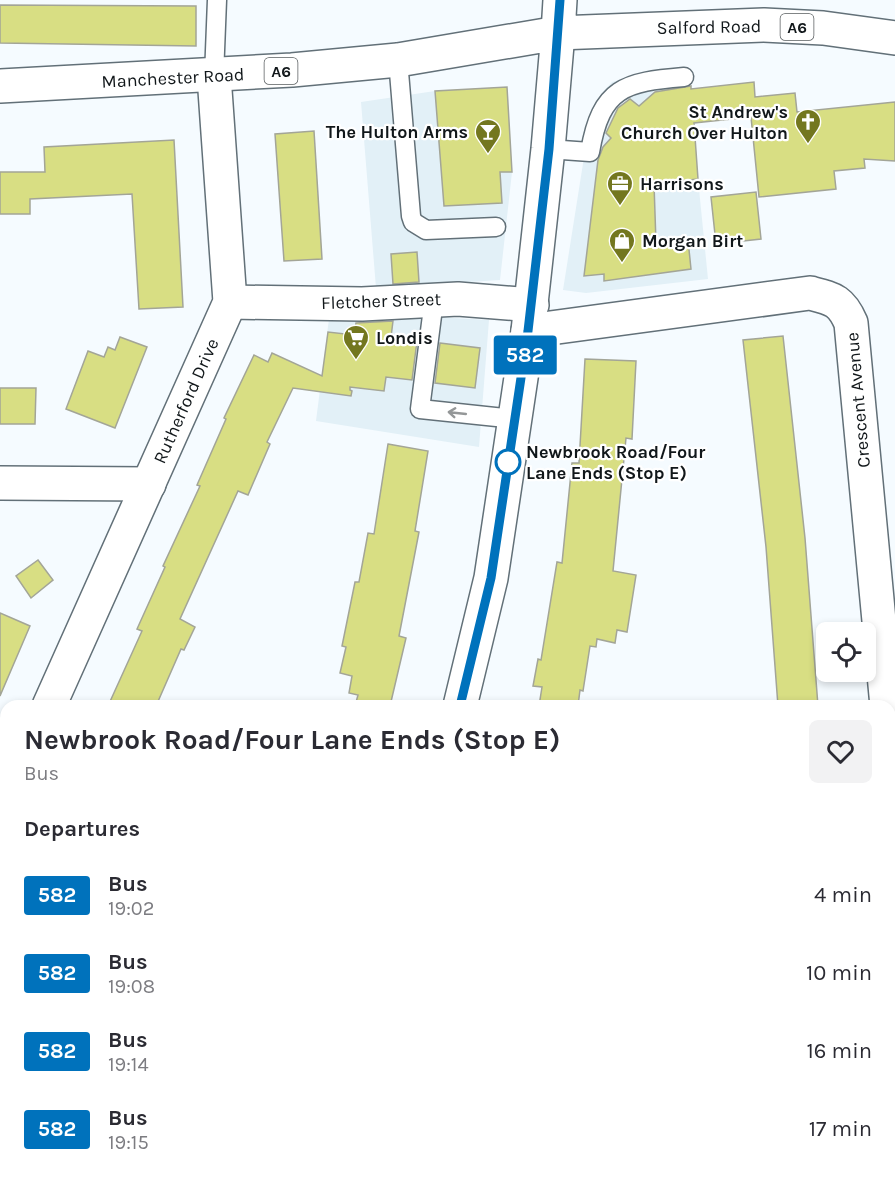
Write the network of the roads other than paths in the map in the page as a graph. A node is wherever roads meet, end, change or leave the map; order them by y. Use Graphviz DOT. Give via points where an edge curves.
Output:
graph roads {
  1 [pos="217,0"];
  2 [pos="560,0"];
  3 [pos="558,33"];
  4 [pos="895,38"];
  5 [pos="398,60"];
  6 [pos="214,76"];
  7 [pos="684,77"];
  8 [pos="0,86"];
  9 [pos="549,149"];
  10 [pos="496,227"];
  11 [pos="434,300"];
  12 [pos="230,302"];
  13 [pos="530,318"];
  14 [pos="515,419"];
  15 [pos="0,483"];
  16 [pos="148,484"];
  17 [pos="53,700"];
  18 [pos="461,700"];
  19 [pos="886,700"];
  1 -- 6 [label="lane"];
  2 -- 3 [label="main road"];
  3 -- 4 [label="main road, Salford Road / A6" via="764,25"];
  3 -- 5 [label="main road, Manchester Road / A6"];
  3 -- 9 [label="main road"];
  5 -- 6 [label="main road, Manchester Road / A6"];
  5 -- 10 [label="lane" via="413,222 426,230"];
  6 -- 8 [label="main road, Manchester Road / A6"];
  6 -- 12 [label="main road, Rutherford Drive"];
  7 -- 9 [label="lane" via="647,80 625,87 612,97 594,130 590,152"];
  9 -- 13 [label="main road"];
  11 -- 12 [label="main road, Fletcher Street" via="362,304"];
  11 -- 13 [label="main road, Fletcher Street" via="458,298"];
  14 -- 11 [label="lane, one-way" via="420,409"];
  12 -- 16 [label="main road, Rutherford Drive"];
  13 -- 14 [label="main road"];
  13 -- 19 [label="main road, Crescent Avenue" via="810,293 831,298 845,308 851,323"];
  14 -- 18 [label="main road" via="491,578"];
  15 -- 16 [label="main road"];
  16 -- 17 [label="main road, Rutherford Drive"];
}
